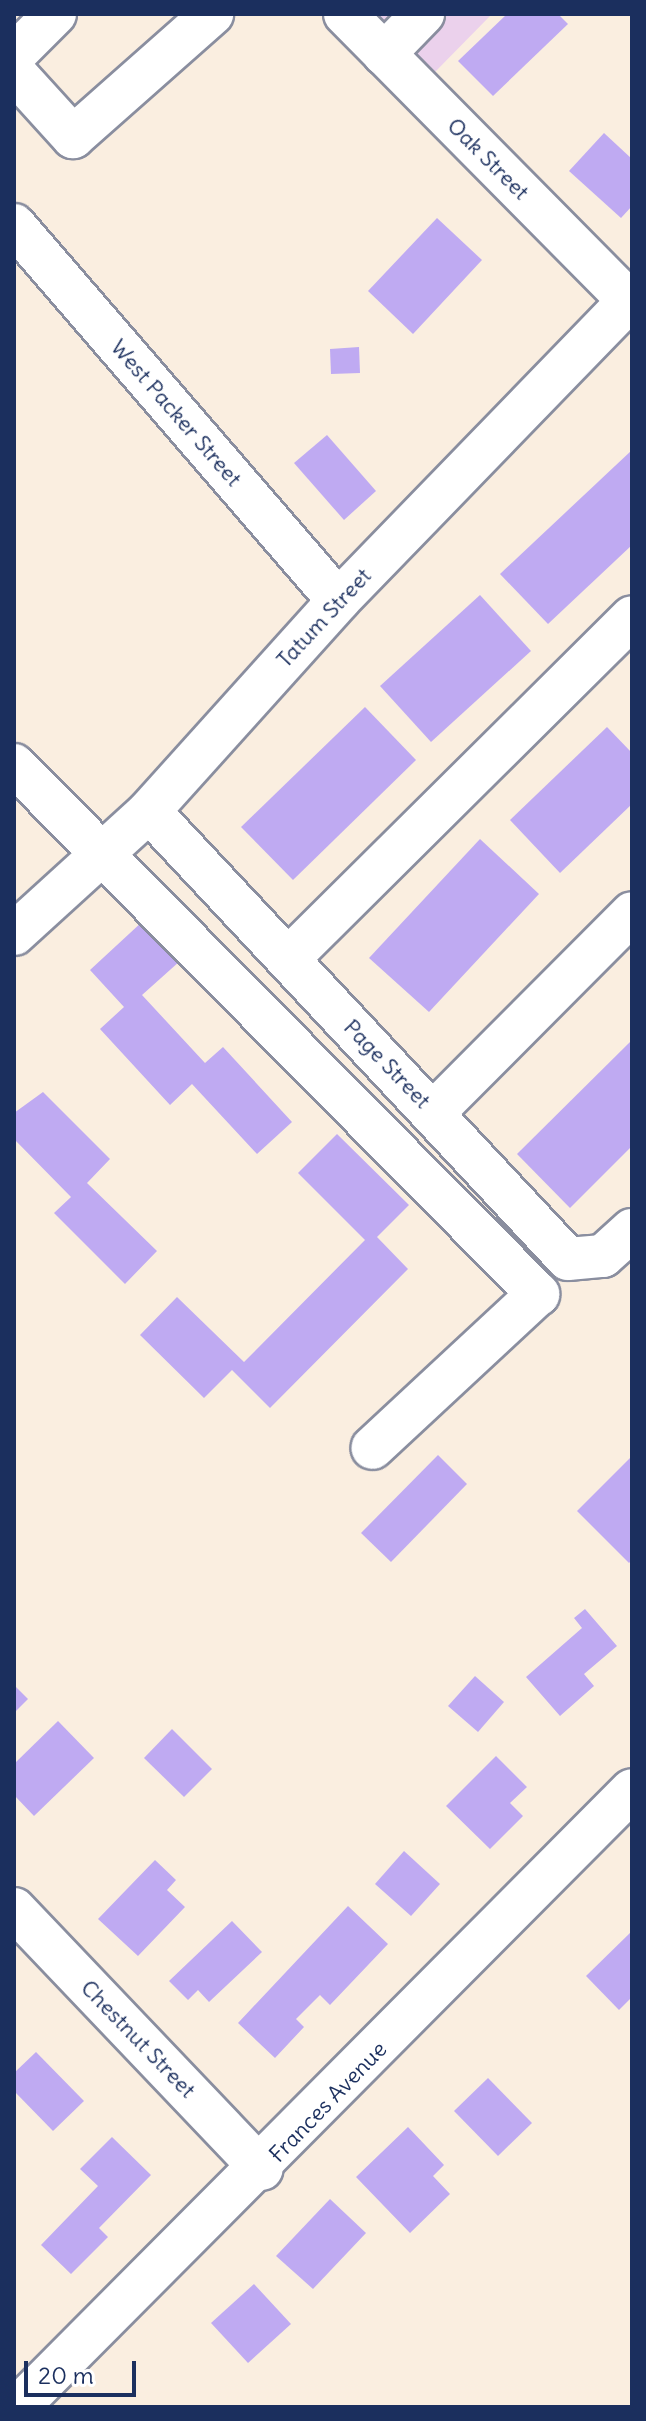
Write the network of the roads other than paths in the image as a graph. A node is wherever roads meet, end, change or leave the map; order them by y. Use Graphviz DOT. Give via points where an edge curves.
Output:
graph roads {
  1 [pos="55,14"];
  2 [pos="212,14"];
  3 [pos="345,14"];
  4 [pos="423,14"];
  5 [pos="384,54"];
  6 [pos="14,55"];
  7 [pos="14,72"];
  8 [pos="14,225"];
  9 [pos="631,301"];
  10 [pos="338,601"];
  11 [pos="632,617"];
  12 [pos="14,765"];
  13 [pos="149,811"];
  14 [pos="98,854"];
  15 [pos="632,913"];
  16 [pos="14,934"];
  17 [pos="288,959"];
  18 [pos="433,1113"];
  19 [pos="632,1230"];
  20 [pos="372,1448"];
  21 [pos="630,1795"];
  22 [pos="14,1909"];
  23 [pos="262,2169"];
  24 [pos="18,2407"];
  1 -- 6 [label="street"];
  2 -- 7 [label="street" via="73,137"];
  3 -- 5 [label="street, Oak Street"];
  4 -- 5 [label="street"];
  5 -- 9 [label="street, Oak Street"];
  8 -- 10 [label="street, West Packer Street"];
  9 -- 10 [label="street, Tatum Street"];
  10 -- 13 [label="street, Tatum Street"];
  11 -- 17 [label="street"];
  12 -- 14 [label="street"];
  13 -- 14 [label="street, Tatum Street"];
  13 -- 17 [label="street, Page Street"];
  14 -- 16 [label="street, Tatum Street"];
  14 -- 20 [label="street" via="538,1294"];
  15 -- 18 [label="street, Page Street"];
  17 -- 18 [label="street, Page Street"];
  18 -- 19 [label="street" via="568,1259 603,1256"];
  21 -- 23 [label="street, Frances Avenue"];
  22 -- 23 [label="street, Chestnut Street"];
  23 -- 24 [label="street, Frances Avenue"];
}
